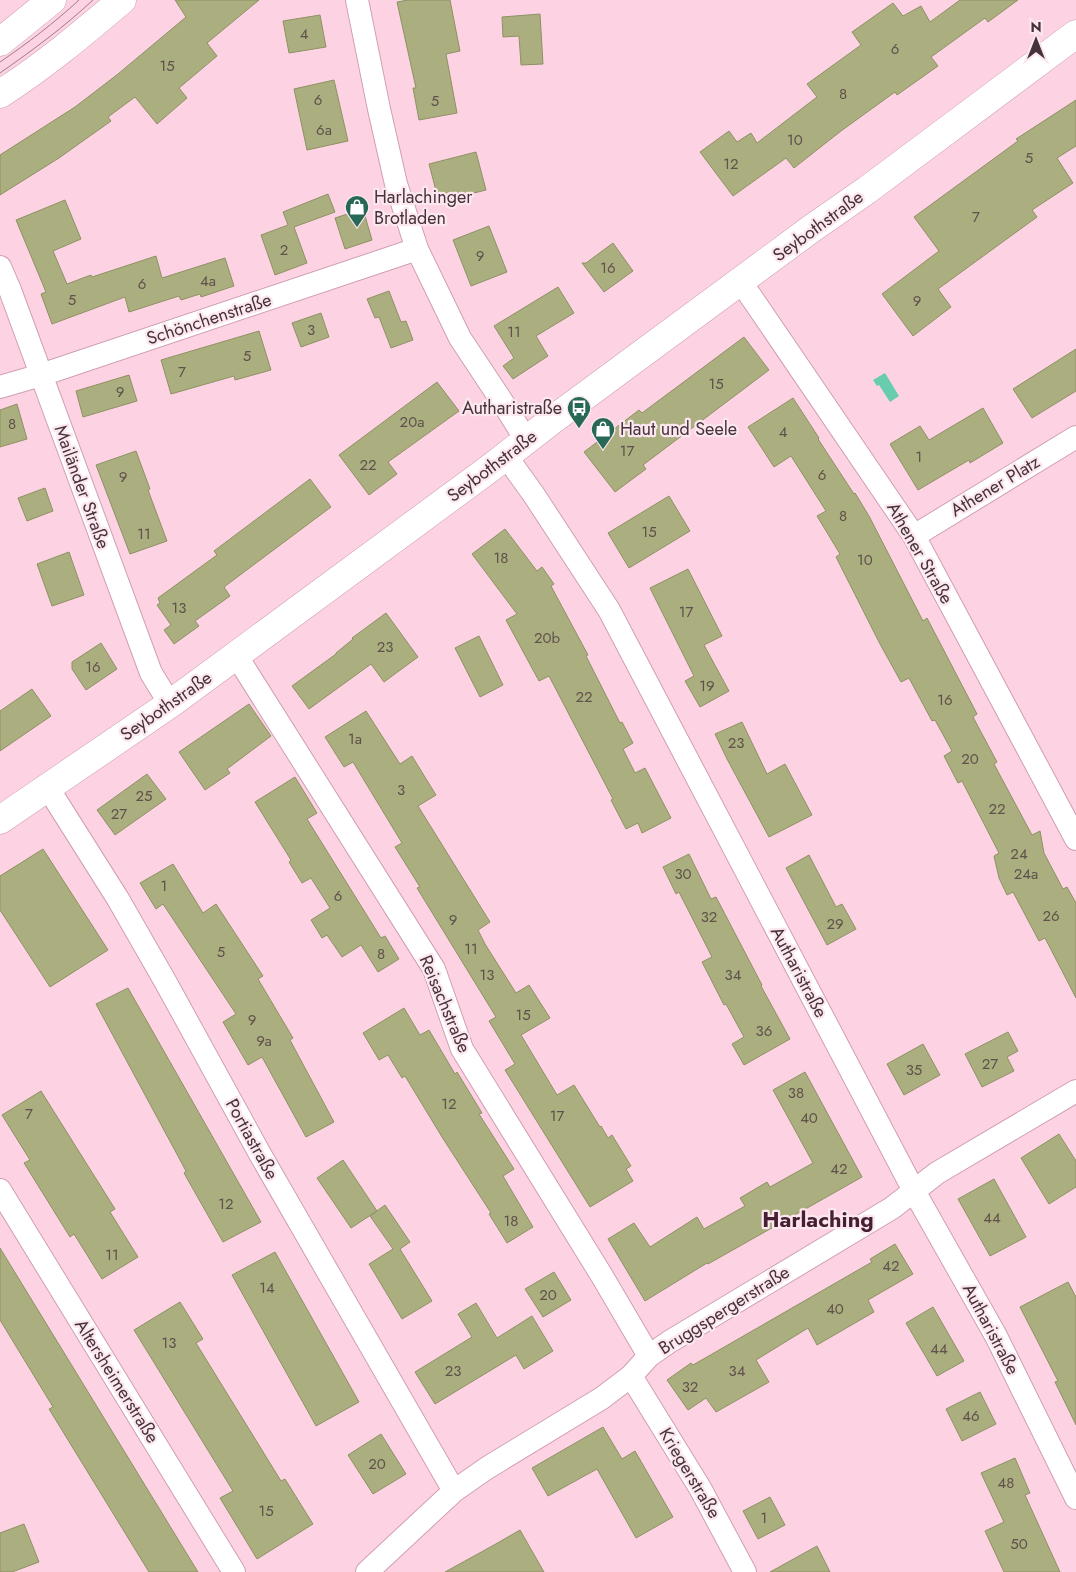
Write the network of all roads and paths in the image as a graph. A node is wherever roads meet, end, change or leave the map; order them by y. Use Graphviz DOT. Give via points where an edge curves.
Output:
graph roads {
  1 [pos="52,0"];
  2 [pos="122,0"];
  3 [pos="357,0"];
  4 [pos="1076,34"];
  5 [pos="0,42"];
  6 [pos="0,94"];
  7 [pos="417,249"];
  8 [pos="0,267"];
  9 [pos="741,282"];
  10 [pos="41,375"];
  11 [pos="0,387"];
  12 [pos="1076,437"];
  13 [pos="516,448"];
  14 [pos="914,536"];
  15 [pos="236,655"];
  16 [pos="170,704"];
  17 [pos="48,788"];
  18 [pos="0,820"];
  19 [pos="1076,838"];
  20 [pos="1076,1091"];
  21 [pos="0,1190"];
  22 [pos="914,1191"];
  23 [pos="649,1356"];
  24 [pos="631,1376"];
  25 [pos="454,1492"];
  26 [pos="1076,1498"];
  27 [pos="390,1564"];
  28 [pos="234,1572"];
  29 [pos="367,1572"];
  30 [pos="745,1572"];
  1 -- 5 [label="street"];
  2 -- 6 [label="street" via="62,51"];
  3 -- 7 [label="street, Autharistraße" via="394,175"];
  4 -- 9 [label="street, Seybothstraße"];
  7 -- 10 [label="street, Schönchenstraße"];
  7 -- 13 [label="street, Autharistraße" via="460,338 505,406"];
  8 -- 10 [label="street, Mailänder Straße"];
  9 -- 13 [label="street, Seybothstraße"];
  9 -- 14 [label="street, Athener Straße"];
  10 -- 11 [label="street, Schönchenstraße"];
  10 -- 16 [label="street, Mailänder Straße" via="151,672"];
  12 -- 14 [label="street, Athener Platz"];
  13 -- 15 [label="street, Seybothstraße"];
  13 -- 22 [label="street, Autharistraße" via="534,495 609,610"];
  14 -- 19 [label="street, Athener Straße"];
  15 -- 16 [label="street, Seybothstraße"];
  15 -- 23 [label="street, Reisachstraße" via="434,969 462,1049"];
  16 -- 17 [label="street, Seybothstraße"];
  17 -- 18 [label="street, Seybothstraße"];
  17 -- 25 [label="street, Portiastraße" via="118,899"];
  20 -- 22 [label="street, Bruggspergerstraße" via="938,1173"];
  21 -- 28 [label="street, Altersheimerstraße"];
  22 -- 23 [label="street, Bruggspergerstraße" via="892,1208"];
  22 -- 26 [label="street, Autharistraße" via="996,1336"];
  23 -- 24 [label="street, Bruggspergerstraße"];
  24 -- 25 [label="street, Bruggspergerstraße" via="602,1398 487,1468"];
  24 -- 30 [label="street, Kriegerstraße" via="700,1488"];
  25 -- 27 [label="street, Bruggspergerstraße"];
  27 -- 29 [label="street, Bruggspergerstraße"];
}
